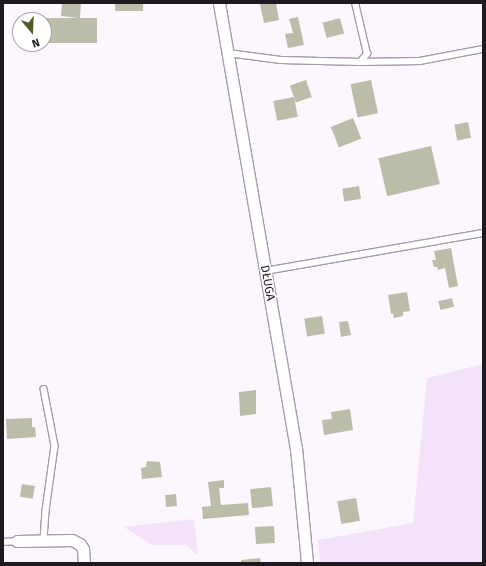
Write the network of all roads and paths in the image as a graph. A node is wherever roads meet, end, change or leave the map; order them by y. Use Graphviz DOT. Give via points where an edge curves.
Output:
graph roads {
  1 [pos="219,3"];
  2 [pos="355,3"];
  3 [pos="483,48"];
  4 [pos="228,53"];
  5 [pos="360,62"];
  6 [pos="483,233"];
  7 [pos="265,271"];
  8 [pos="44,389"];
  9 [pos="44,540"];
  10 [pos="17,541"];
  11 [pos="3,542"];
  12 [pos="84,563"];
  13 [pos="307,563"];
  1 -- 4 [label="street, DŁUGA"];
  2 -- 5 [label="lane" via="367,54"];
  3 -- 5 [label="lane" via="420,61"];
  4 -- 5 [label="lane" via="281,60"];
  4 -- 7 [label="street, DŁUGA"];
  6 -- 7 [label="lane"];
  7 -- 13 [label="street, DŁUGA" via="296,448"];
  8 -- 9 [label="lane" via="55,446"];
  9 -- 10 [label="street"];
  9 -- 12 [label="street" via="66,539 78,543 85,554"];
  10 -- 11 [label="lane"];
}
